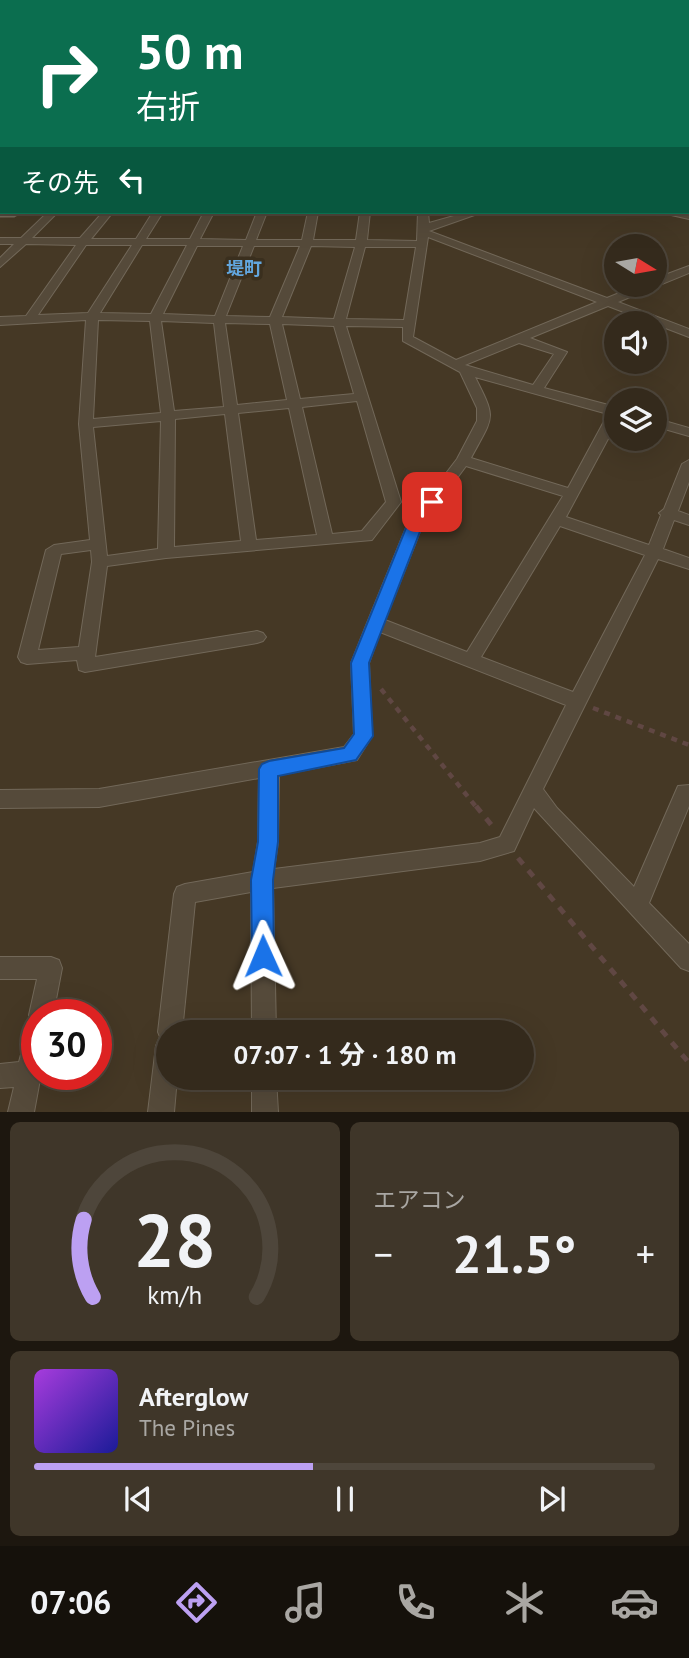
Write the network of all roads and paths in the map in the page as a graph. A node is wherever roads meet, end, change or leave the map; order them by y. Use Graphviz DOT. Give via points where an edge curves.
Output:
graph roads {
  1 [pos="51,214"];
  2 [pos="106,214"];
  3 [pos="157,214"];
  4 [pos="208,214"];
  5 [pos="261,214"];
  6 [pos="313,214"];
  7 [pos="365,214"];
  8 [pos="423,214"];
  9 [pos="473,214"];
  10 [pos="423,234"];
  11 [pos="23,241"];
  12 [pos="0,242"];
  13 [pos="83,242"];
  14 [pos="139,242"];
  15 [pos="194,242"];
  16 [pos="250,243"];
  17 [pos="307,243"];
  18 [pos="361,244"];
  19 [pos="0,264"];
  20 [pos="686,272"];
  21 [pos="667,279"];
  22 [pos="616,298"];
  23 [pos="606,302"];
  24 [pos="92,316"];
  25 [pos="155,318"];
  26 [pos="30,319"];
  27 [pos="219,319"];
  28 [pos="275,320"];
  29 [pos="0,321"];
  30 [pos="339,322"];
  31 [pos="408,324"];
  32 [pos="689,333"];
  33 [pos="517,338"];
  34 [pos="460,367"];
  35 [pos="537,390"];
  36 [pos="362,397"];
  37 [pos="295,403"];
  38 [pos="604,409"];
  39 [pos="232,410"];
  40 [pos="167,416"];
  41 [pos="86,424"];
  42 [pos="667,426"];
  43 [pos="689,432"];
  44 [pos="604,434"];
  45 [pos="463,460"];
  46 [pos="688,470"];
  47 [pos="572,494"];
  48 [pos="667,513"];
  49 [pos="556,519"];
  50 [pos="689,520"];
  51 [pos="325,538"];
  52 [pos="99,544"];
  53 [pos="249,545"];
  54 [pos="654,552"];
  55 [pos="166,553"];
  56 [pos="100,562"];
  57 [pos="689,564"];
  58 [pos="375,624"];
  59 [pos="257,637"];
  60 [pos="87,653"];
  61 [pos="470,661"];
  62 [pos="360,663"];
  63 [pos="579,702"];
  64 [pos="689,746"];
  65 [pos="269,769"];
  66 [pos="532,790"];
  67 [pos="689,793"];
  68 [pos="0,799"];
  69 [pos="507,844"];
  70 [pos="262,880"];
  71 [pos="637,905"];
  72 [pos="689,960"];
  73 [pos="0,968"];
  74 [pos="44,999"];
  75 [pos="171,1020"];
  76 [pos="264,1020"];
  77 [pos="689,1063"];
  78 [pos="21,1074"];
  79 [pos="0,1076"];
  80 [pos="24,1090"];
  81 [pos="163,1090"];
  82 [pos="264,1090"];
  83 [pos="21,1112"];
  84 [pos="161,1112"];
  85 [pos="265,1112"];
  1 -- 11 [label="street"];
  2 -- 13 [label="street"];
  3 -- 14 [label="street"];
  4 -- 15 [label="street"];
  5 -- 16 [label="street"];
  6 -- 17 [label="street"];
  7 -- 18 [label="street"];
  8 -- 10 [label="street"];
  9 -- 10 [label="street"];
  10 -- 18 [label="street"];
  10 -- 23 [label="street"];
  10 -- 31 [label="street"];
  11 -- 12 [label="street"];
  11 -- 13 [label="street"];
  11 -- 19 [label="street"];
  13 -- 14 [label="street"];
  13 -- 26 [label="street"];
  14 -- 15 [label="street"];
  14 -- 24 [label="street"];
  15 -- 16 [label="street"];
  15 -- 25 [label="street"];
  16 -- 17 [label="street"];
  16 -- 27 [label="street"];
  17 -- 18 [label="street"];
  17 -- 28 [label="street"];
  18 -- 30 [label="street"];
  20 -- 21 [label="street"];
  22 -- 23 [label="street"];
  23 -- 32 [label="street"];
  23 -- 33 [label="street"];
  24 -- 25 [label="street"];
  24 -- 26 [label="street"];
  24 -- 41 [label="street"];
  25 -- 27 [label="street"];
  25 -- 40 [label="street"];
  26 -- 29 [label="street"];
  27 -- 28 [label="street"];
  27 -- 39 [label="street"];
  28 -- 30 [label="street"];
  28 -- 37 [label="street"];
  30 -- 31 [label="street"];
  30 -- 36 [label="street"];
  31 -- 34 [label="street" via="407,338"];
  33 -- 34 [label="street"];
  33 -- 35 [label="street" via="561,352"];
  34 -- 35 [label="street"];
  34 -- 45 [label="street" via="484,408 484,421"];
  35 -- 38 [label="street"];
  36 -- 37 [label="street"];
  36 -- 51 [label="street" via="394,502 368,536"];
  37 -- 39 [label="street"];
  37 -- 51 [label="street"];
  39 -- 40 [label="street"];
  39 -- 53 [label="street"];
  40 -- 41 [label="street"];
  40 -- 55 [label="street"];
  41 -- 52 [label="street"];
  42 -- 43 [label="street"];
  44 -- 47 [label="street"];
  45 -- 47 [label="street"];
  45 -- 58 [label="street" via="416,523"];
  46 -- 48 [label="street"];
  47 -- 49 [label="street"];
  48 -- 50 [label="street"];
  48 -- 54 [label="street"];
  49 -- 54 [label="street"];
  49 -- 61 [label="street"];
  51 -- 53 [label="street"];
  52 -- 56 [label="street"];
  52 -- 60 [label="street" via="54,550 27,657"];
  53 -- 55 [label="street"];
  54 -- 57 [label="street"];
  54 -- 63 [label="street"];
  55 -- 56 [label="street"];
  56 -- 60 [label="street"];
  58 -- 61 [label="street"];
  58 -- 62 [label="street"];
  59 -- 60 [label="street" via="85,666"];
  61 -- 63 [label="street"];
  62 -- 65 [label="street" via="363,736 350,754"];
  62 -- 69 [label="path"];
  63 -- 64 [label="path"];
  63 -- 66 [label="street"];
  65 -- 68 [label="street" via="99,798"];
  65 -- 70 [label="street" via="268,842"];
  66 -- 69 [label="street"];
  66 -- 71 [label="street"];
  67 -- 71 [label="street" via="685,792"];
  69 -- 70 [label="street" via="480,852"];
  69 -- 77 [label="path"];
  70 -- 75 [label="street" via="185,894"];
  70 -- 76 [label="street"];
  71 -- 72 [label="street"];
  73 -- 74 [label="street" via="51,968"];
  78 -- 79 [label="street"];
  80 -- 83 [label="street"];
  81 -- 84 [label="street"];
  82 -- 85 [label="street"];
}
